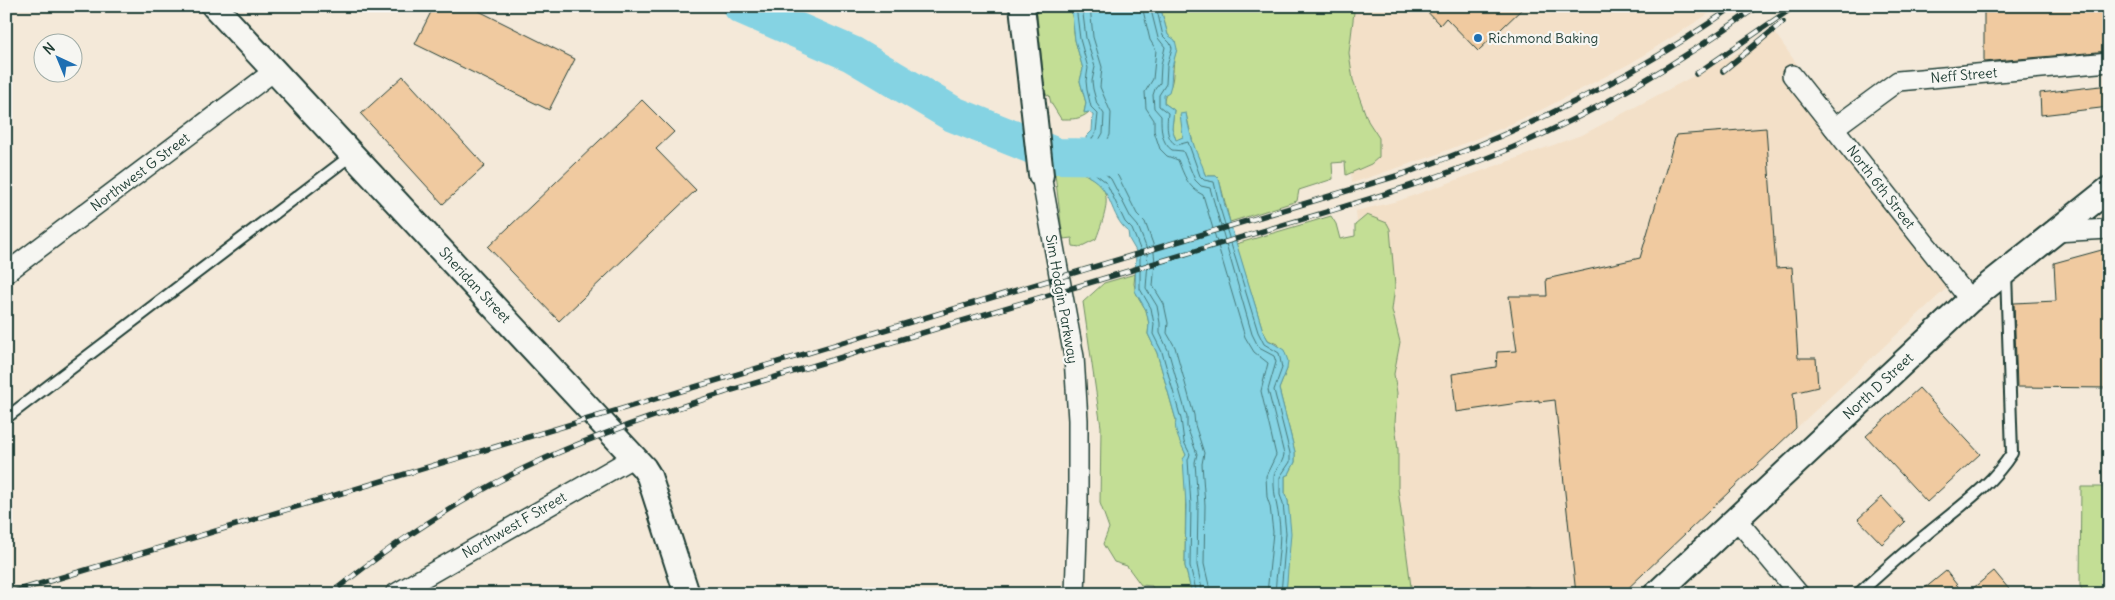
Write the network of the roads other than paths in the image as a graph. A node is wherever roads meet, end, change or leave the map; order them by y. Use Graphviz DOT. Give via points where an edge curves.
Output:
graph roads {
  1 [pos="214,6"];
  2 [pos="1022,6"];
  3 [pos="2109,62"];
  4 [pos="274,71"];
  5 [pos="1792,75"];
  6 [pos="1834,128"];
  7 [pos="353,154"];
  8 [pos="1041,175"];
  9 [pos="2109,189"];
  10 [pos="2109,229"];
  11 [pos="2055,232"];
  12 [pos="2006,271"];
  13 [pos="6,273"];
  14 [pos="1970,300"];
  15 [pos="6,418"];
  16 [pos="634,457"];
  17 [pos="1736,520"];
  18 [pos="683,591"];
  19 [pos="396,594"];
  20 [pos="1075,594"];
  21 [pos="1656,594"];
  22 [pos="1799,594"];
  23 [pos="1858,594"];
  1 -- 4 [label="street, Sheridan Street"];
  2 -- 8 [label="street, Sim Hodgin Parkway"];
  3 -- 6 [label="street, Neff Street" via="1898,81"];
  4 -- 7 [label="street, Sheridan Street"];
  4 -- 13 [label="street, Northwest G Street"];
  5 -- 6 [label="street, North 6th Street"];
  6 -- 14 [label="street, North 6th Street"];
  7 -- 15 [label="lane"];
  7 -- 16 [label="street, Sheridan Street"];
  8 -- 20 [label="street, Sim Hodgin Parkway" via="1074,358 1078,420"];
  9 -- 11 [label="street, North D Street"];
  10 -- 11 [label="street"];
  11 -- 12 [label="street, North D Street"];
  12 -- 14 [label="street, North D Street"];
  12 -- 23 [label="lane" via="2012,453 2001,470 1976,494"];
  14 -- 17 [label="street, North D Street"];
  16 -- 18 [label="street, Sheridan Street" via="649,476"];
  16 -- 19 [label="street, Northwest F Street"];
  17 -- 21 [label="street, North D Street"];
  17 -- 22 [label="street"];
}
